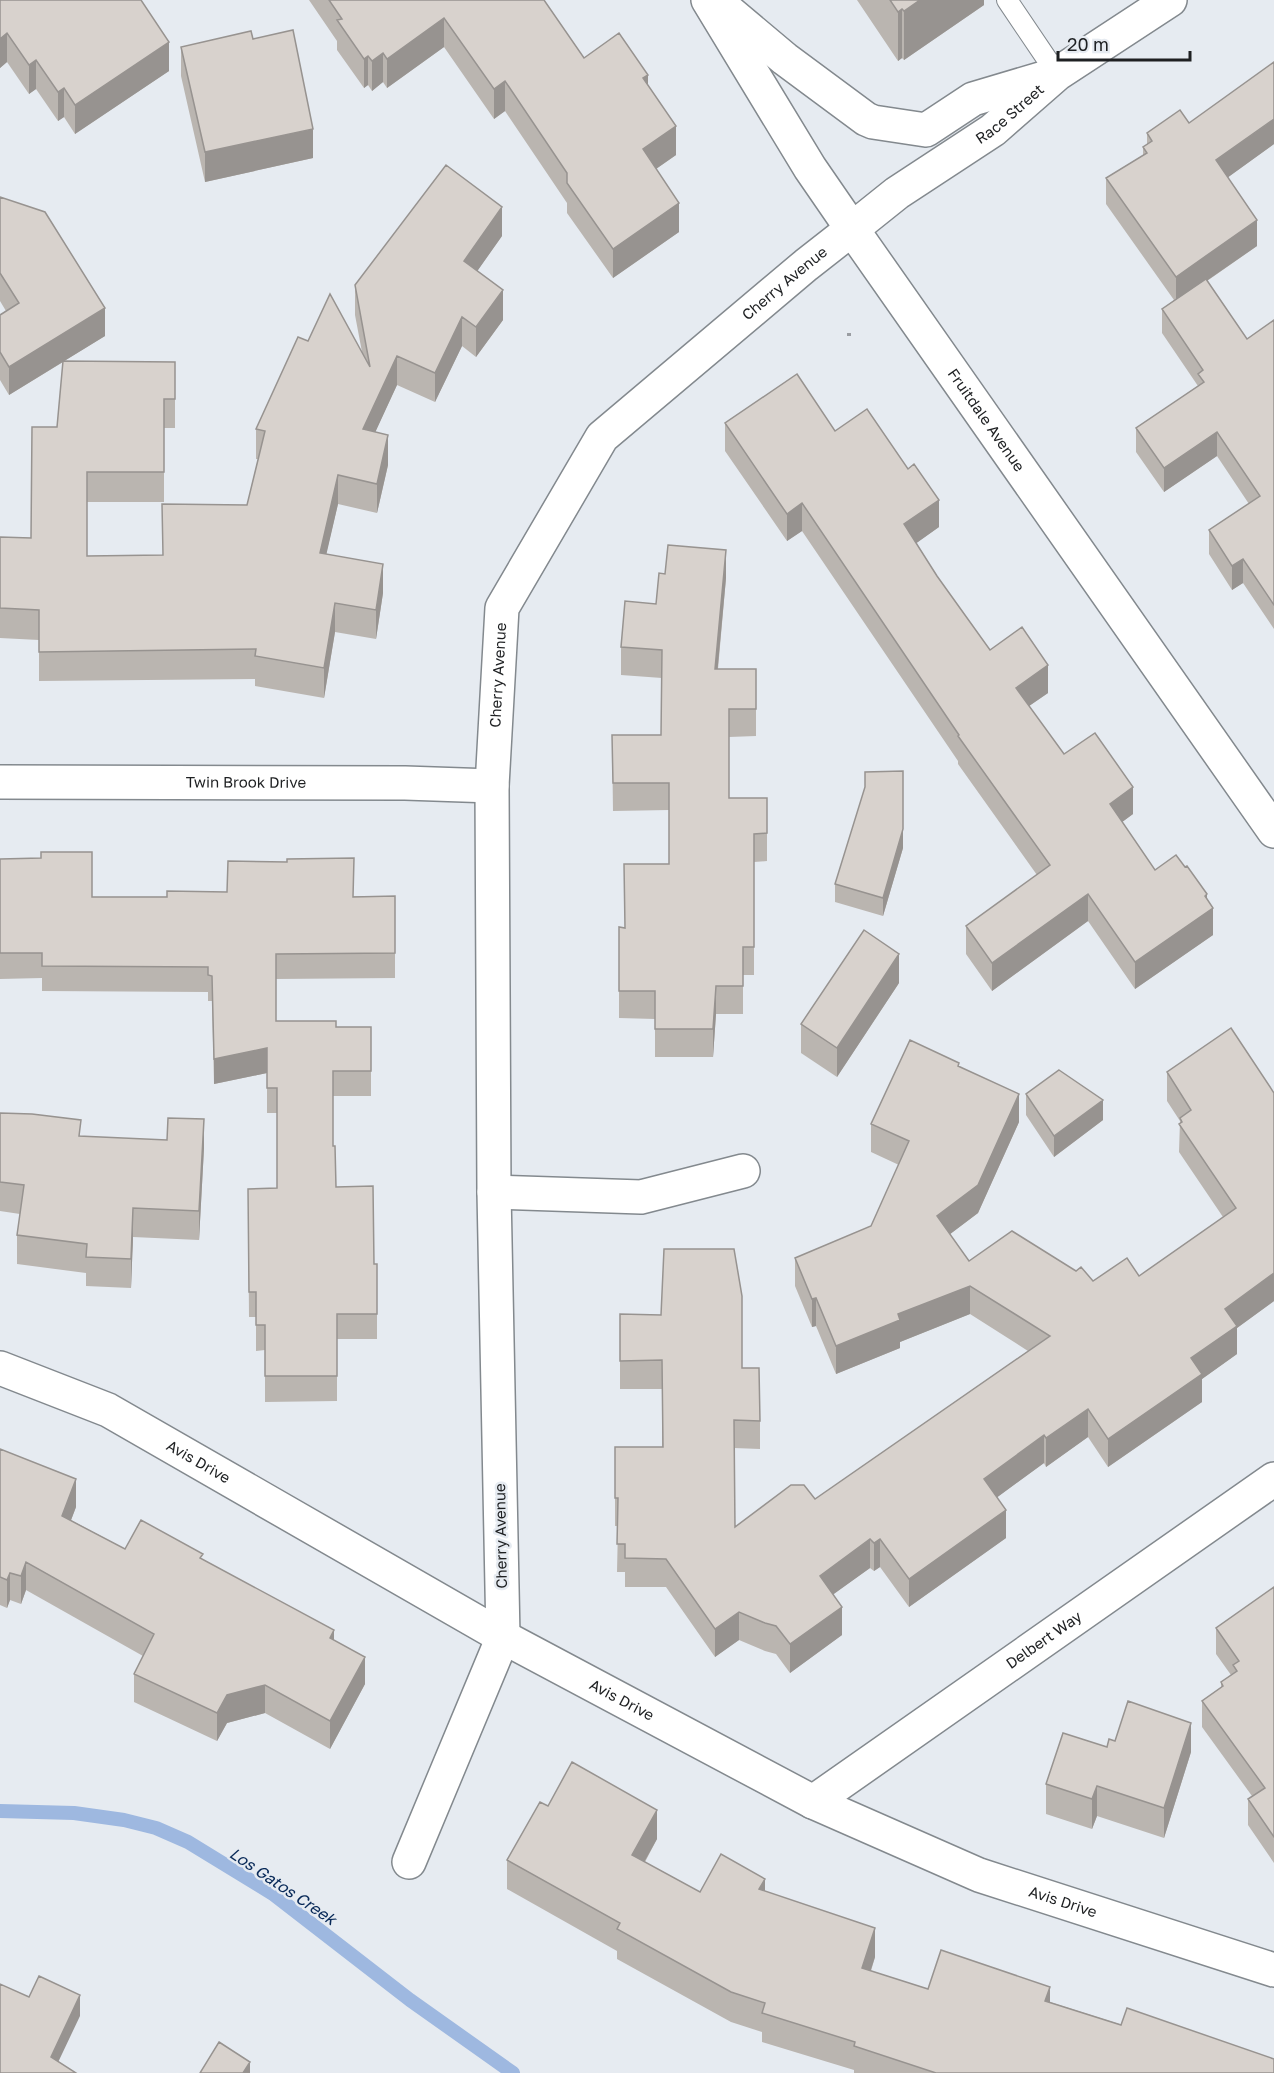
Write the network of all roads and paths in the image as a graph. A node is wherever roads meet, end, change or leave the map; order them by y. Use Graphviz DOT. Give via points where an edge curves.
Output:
graph roads {
  1 [pos="708,0"];
  2 [pos="716,0"];
  3 [pos="1007,0"];
  4 [pos="1170,0"];
  5 [pos="1057,74"];
  6 [pos="852,230"];
  7 [pos="849,329"];
  8 [pos="849,336"];
  9 [pos="0,782"];
  10 [pos="492,786"];
  11 [pos="1274,831"];
  12 [pos="743,1172"];
  13 [pos="494,1192"];
  14 [pos="0,1368"];
  15 [pos="1274,1479"];
  16 [pos="503,1637"];
  17 [pos="813,1802"];
  18 [pos="409,1862"];
  19 [pos="1274,1970"];
  1 -- 6 [label="street, Fruitdale Avenue"];
  2 -- 5 [label="street" via="785,59 873,122 926,130 973,99"];
  3 -- 5 [label="lane"];
  4 -- 5 [label="street, Race Street"];
  5 -- 6 [label="street, Race Street" via="993,130 897,193"];
  6 -- 10 [label="street, Cherry Avenue" via="602,437 502,608"];
  6 -- 11 [label="street, Fruitdale Avenue"];
  7 -- 8 [label="path"];
  9 -- 10 [label="street, Twin Brook Drive"];
  10 -- 13 [label="street, Cherry Avenue"];
  12 -- 13 [label="street" via="641,1197"];
  13 -- 16 [label="street, Cherry Avenue"];
  14 -- 16 [label="street, Avis Drive" via="108,1410"];
  15 -- 17 [label="street, Delbert Way"];
  16 -- 17 [label="street, Avis Drive"];
  16 -- 18 [label="street, Cherry Avenue"];
  17 -- 19 [label="street, Avis Drive" via="979,1875"];
}
